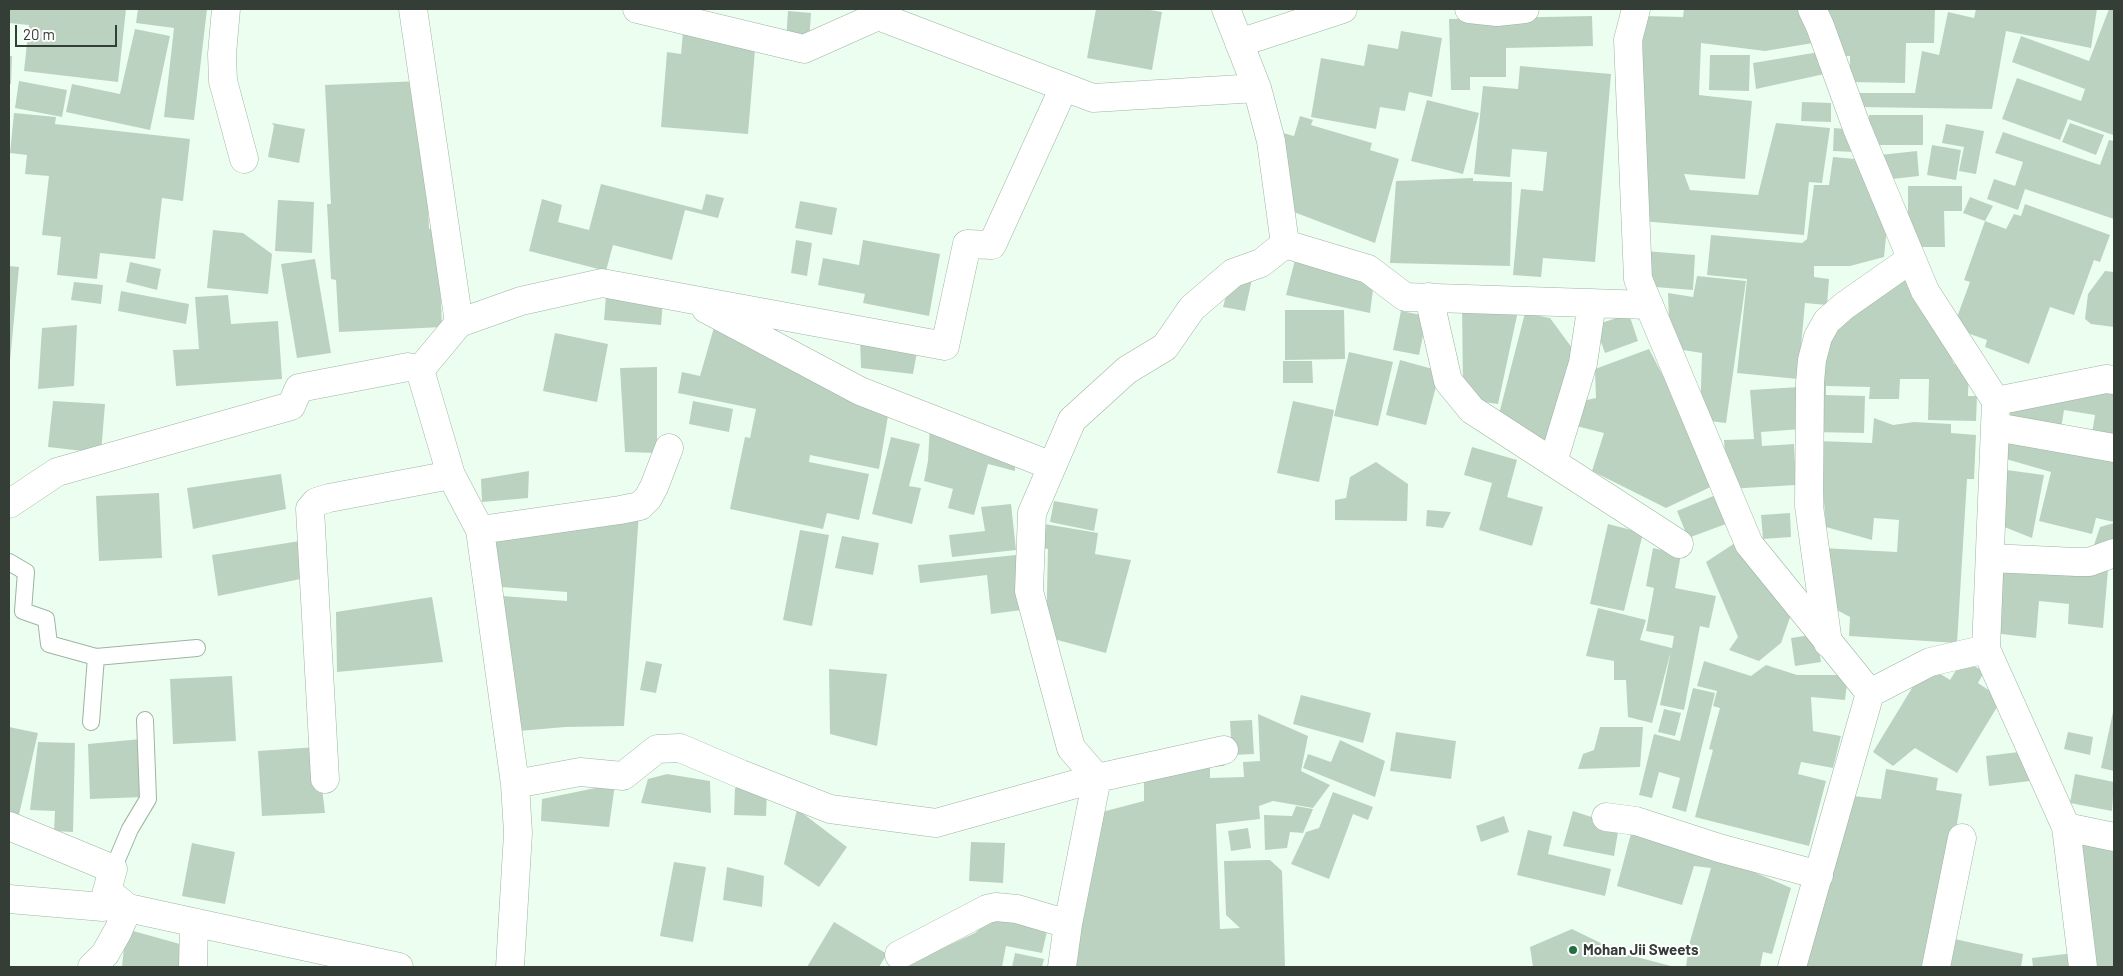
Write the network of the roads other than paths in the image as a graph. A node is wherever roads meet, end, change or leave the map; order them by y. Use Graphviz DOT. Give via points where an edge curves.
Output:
graph roads {
  1 [pos="226,9"];
  2 [pos="413,9"];
  3 [pos="637,9"];
  4 [pos="1226,9"];
  5 [pos="1343,9"];
  6 [pos="1469,9"];
  7 [pos="1525,9"];
  8 [pos="1636,9"];
  9 [pos="1812,9"];
  10 [pos="867,14"];
  11 [pos="1239,43"];
  12 [pos="1064,87"];
  13 [pos="1257,88"];
  14 [pos="244,159"];
  15 [pos="1284,244"];
  16 [pos="1911,259"];
  17 [pos="685,298"];
  18 [pos="1429,298"];
  19 [pos="1592,303"];
  20 [pos="1649,306"];
  21 [pos="459,323"];
  22 [pos="420,370"];
  23 [pos="2114,380"];
  24 [pos="1996,414"];
  25 [pos="669,448"];
  26 [pos="2114,448"];
  27 [pos="1553,462"];
  28 [pos="1052,466"];
  29 [pos="451,476"];
  30 [pos="15,492"];
  31 [pos="480,530"];
  32 [pos="1678,544"];
  33 [pos="2114,553"];
  34 [pos="1990,558"];
  35 [pos="9,562"];
  36 [pos="1828,643"];
  37 [pos="197,648"];
  38 [pos="1986,649"];
  39 [pos="96,657"];
  40 [pos="1870,693"];
  41 [pos="145,720"];
  42 [pos="91,722"];
  43 [pos="1224,750"];
  44 [pos="1097,778"];
  45 [pos="325,779"];
  46 [pos="515,784"];
  47 [pos="1606,817"];
  48 [pos="9,826"];
  49 [pos="2066,827"];
  50 [pos="1962,838"];
  51 [pos="2114,838"];
  52 [pos="1819,875"];
  53 [pos="110,880"];
  54 [pos="9,899"];
  55 [pos="128,908"];
  56 [pos="194,922"];
  57 [pos="1068,924"];
  58 [pos="900,955"];
  59 [pos="92,967"];
  60 [pos="193,967"];
  61 [pos="399,967"];
  62 [pos="510,967"];
  63 [pos="1062,967"];
  64 [pos="1792,967"];
  65 [pos="1936,967"];
  66 [pos="2083,967"];
  1 -- 14 [label="street" via="223,81"];
  2 -- 21 [label="street"];
  3 -- 10 [label="street" via="804,49"];
  4 -- 11 [label="street"];
  5 -- 11 [label="street"];
  6 -- 7 [label="street" via="1497,12"];
  8 -- 20 [label="street" via="1628,40 1638,279"];
  9 -- 16 [label="street"];
  10 -- 12 [label="street"];
  11 -- 13 [label="street"];
  12 -- 13 [label="street" via="1093,98"];
  12 -- 17 [label="street" via="992,245 968,244 945,346"];
  13 -- 15 [label="street" via="1271,141"];
  15 -- 18 [label="street" via="1368,269 1405,297"];
  15 -- 28 [label="street" via="1261,263 1233,273 1192,308 1165,347 1127,370 1072,420"];
  16 -- 24 [label="street" via="1925,291"];
  16 -- 36 [label="street" via="1827,321 1818,337 1812,360 1809,506"];
  17 -- 21 [label="street" via="602,283 521,301"];
  17 -- 28 [label="street" via="860,391"];
  18 -- 19 [label="street"];
  18 -- 27 [label="street" via="1448,381 1472,410"];
  19 -- 20 [label="street"];
  19 -- 27 [label="street" via="1583,363"];
  20 -- 36 [label="street" via="1749,544"];
  21 -- 22 [label="street"];
  22 -- 29 [label="street"];
  22 -- 30 [label="street" via="408,367 299,388 291,406 58,472"];
  23 -- 24 [label="street" via="2106,379"];
  24 -- 26 [label="street"];
  24 -- 34 [label="street"];
  25 -- 31 [label="street" via="654,487 640,506"];
  27 -- 32 [label="street"];
  28 -- 44 [label="street" via="1032,513 1029,591 1071,748"];
  29 -- 31 [label="street"];
  29 -- 45 [label="street" via="329,498 316,502 310,508"];
  31 -- 46 [label="street"];
  33 -- 34 [label="street" via="2089,562"];
  34 -- 38 [label="street"];
  35 -- 39 [label="lane" via="26,572 23,611 46,619 49,644"];
  36 -- 40 [label="street"];
  37 -- 39 [label="lane"];
  38 -- 40 [label="street" via="1930,662"];
  38 -- 49 [label="street"];
  39 -- 42 [label="lane"];
  40 -- 52 [label="street"];
  41 -- 53 [label="lane" via="148,799 130,828"];
  43 -- 44 [label="street"];
  44 -- 46 [label="street" via="936,822 830,809 680,748 657,748 623,776 580,772"];
  44 -- 57 [label="street"];
  46 -- 62 [label="street" via="518,833"];
  47 -- 52 [label="street" via="1636,821"];
  48 -- 53 [label="street"];
  49 -- 51 [label="street"];
  49 -- 66 [label="street"];
  50 -- 65 [label="street"];
  52 -- 64 [label="street"];
  53 -- 54 [label="street" via="103,907"];
  53 -- 55 [label="street"];
  55 -- 56 [label="street"];
  55 -- 59 [label="street" via="105,954"];
  56 -- 60 [label="street"];
  56 -- 61 [label="street"];
  57 -- 58 [label="street" via="1017,909 996,907"];
  57 -- 63 [label="street"];
}
